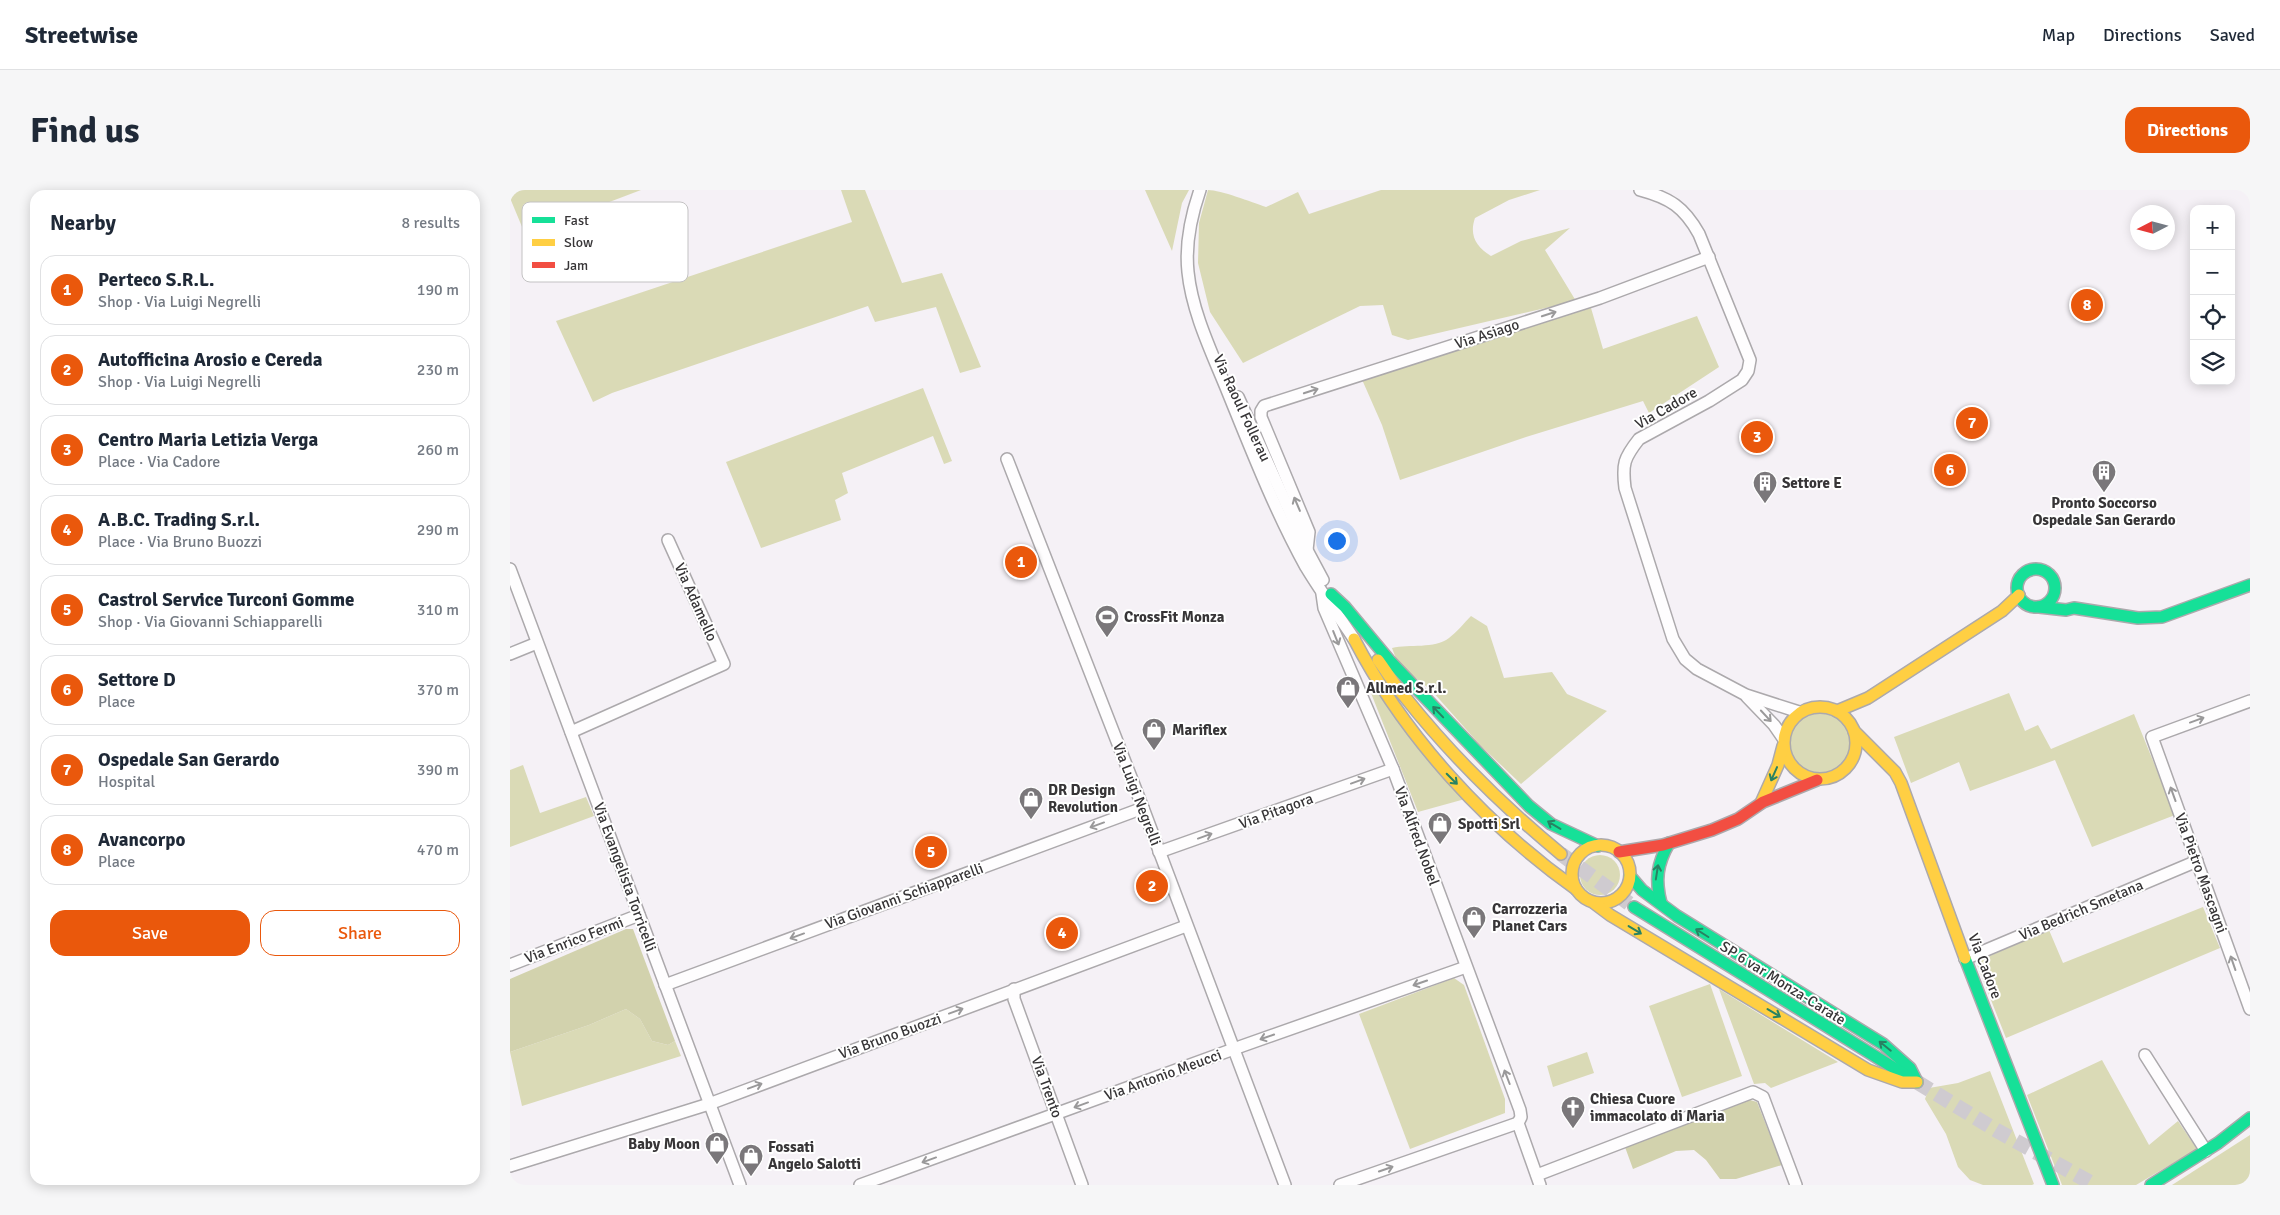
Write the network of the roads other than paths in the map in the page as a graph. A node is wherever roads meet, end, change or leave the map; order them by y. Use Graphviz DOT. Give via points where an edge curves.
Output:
graph roads {
  1 [pos="1200,190"];
  2 [pos="1640,190"];
  3 [pos="1709,258"];
  4 [pos="1264,406"];
  5 [pos="1007,460"];
  6 [pos="1276,492"];
  7 [pos="668,540"];
  8 [pos="1307,550"];
  9 [pos="510,569"];
  10 [pos="2250,585"];
  11 [pos="2055,590"];
  12 [pos="1327,594"];
  13 [pos="2019,595"];
  14 [pos="2036,607"];
  15 [pos="2074,608"];
  16 [pos="2002,611"];
  17 [pos="1354,639"];
  18 [pos="537,643"];
  19 [pos="510,654"];
  20 [pos="1403,695"];
  21 [pos="1746,695"];
  22 [pos="1868,698"];
  23 [pos="2250,701"];
  24 [pos="1838,711"];
  25 [pos="1799,712"];
  26 [pos="1853,728"];
  27 [pos="571,732"];
  28 [pos="1783,741"];
  29 [pos="1854,756"];
  30 [pos="1885,761"];
  31 [pos="1393,769"];
  32 [pos="1817,780"];
  33 [pos="1761,803"];
  34 [pos="1143,808"];
  35 [pos="1665,844"];
  36 [pos="1598,846"];
  37 [pos="1159,852"];
  38 [pos="1619,852"];
  39 [pos="1561,854"];
  40 [pos="2197,861"];
  41 [pos="1630,873"];
  42 [pos="1576,889"];
  43 [pos="1594,902"];
  44 [pos="1661,903"];
  45 [pos="1634,907"];
  46 [pos="639,916"];
  47 [pos="1186,926"];
  48 [pos="1965,959"];
  49 [pos="510,965"];
  50 [pos="1466,967"];
  51 [pos="665,985"];
  52 [pos="1014,989"];
  53 [pos="2250,1009"];
  54 [pos="1234,1048"];
  55 [pos="2145,1054"];
  56 [pos="1916,1082"];
  57 [pos="709,1104"];
  58 [pos="1057,1114"];
  59 [pos="2250,1118"];
  60 [pos="1518,1123"];
  61 [pos="2206,1151"];
  62 [pos="510,1166"];
  63 [pos="1539,1180"];
  64 [pos="740,1185"];
  65 [pos="860,1185"];
  66 [pos="1082,1185"];
  67 [pos="1285,1185"];
  68 [pos="1340,1185"];
  69 [pos="1796,1185"];
  70 [pos="2053,1185"];
  71 [pos="2151,1185"];
  1 -- 6 [label="street, Via Raoul Follerau" via="1192,212 1190,286 1220,375"];
  2 -- 3 [label="street, Via Cadore" via="1668,200 1684,211 1700,234"];
  4 -- 3 [label="street, Via Asiago, one-way" via="1600,298"];
  3 -- 21 [label="street, Via Cadore" via="1750,360 1748,371 1742,380 1709,401 1639,439 1623,467 1625,488 1673,639 1685,659 1697,669"];
  8 -- 4 [label="street, Via Alfred Nobel, one-way" via="1309,532 1261,417"];
  5 -- 34 [label="street, Via Luigi Negrelli"];
  6 -- 8 [label="street, Via Alfred Nobel"];
  6 -- 12 [label="street, Via Alfred Nobel" via="1305,565"];
  7 -- 27 [label="street, Via Adamello" via="724,664"];
  8 -- 12 [label="street, Via Alfred Nobel"];
  9 -- 18 [label="street, Via Evangelista Torricelli"];
  10 -- 15 [label="street" via="2162,617 2138,618"];
  11 -- 13 [label="street" via="2053,580 2037,569 2026,572 2019,581"];
  11 -- 14 [label="street" via="2050,601"];
  11 -- 15 [label="street" via="2070,599"];
  12 -- 17 [label="street"];
  12 -- 20 [label="street"];
  12 -- 31 [label="street, Via Alfred Nobel, one-way" via="1324,608"];
  36 -- 12 [label="street, one-way" via="1551,824 1529,806 1389,660 1345,607"];
  13 -- 14 [label="street" via="2024,602"];
  13 -- 16 [label="street"];
  14 -- 15 [label="street"];
  14 -- 16 [label="street"];
  16 -- 22 [label="street"];
  17 -- 20 [label="street"];
  17 -- 42 [label="street, one-way" via="1394,710 1433,759 1506,830"];
  18 -- 19 [label="street"];
  18 -- 27 [label="street, Via Evangelista Torricelli"];
  20 -- 39 [label="street" via="1505,806"];
  21 -- 25 [label="street, Via Cadore"];
  21 -- 28 [label="street, Via Cadore, one-way" via="1774,725"];
  22 -- 24 [label="street"];
  22 -- 26 [label="street" via="1857,712"];
  40 -- 23 [label="street, Via Pietro Mascagni, one-way" via="2152,737"];
  24 -- 25 [label="street, Via Cadore" via="1818,706"];
  24 -- 26 [label="street, Via Cadore"];
  25 -- 28 [label="street" via="1789,724"];
  26 -- 29 [label="street"];
  26 -- 30 [label="street, Via Cadore"];
  27 -- 46 [label="street, Via Evangelista Torricelli"];
  28 -- 32 [label="street, Via Cadore" via="1786,757 1793,768"];
  28 -- 33 [label="street, one-way" via="1778,765"];
  29 -- 30 [label="street"];
  29 -- 32 [label="street" via="1839,774"];
  30 -- 48 [label="street, Via Cadore" via="1901,783"];
  37 -- 31 [label="street, Via Pitagora, one-way"];
  31 -- 50 [label="street, Via Alfred Nobel"];
  32 -- 33 [label="street"];
  33 -- 35 [label="street" via="1737,819"];
  34 -- 37 [label="street, Via Luigi Negrelli"];
  34 -- 51 [label="street, Via Giovanni Schiapparelli, one-way"];
  35 -- 38 [label="street"];
  35 -- 41 [label="street"];
  44 -- 35 [label="street, one-way" via="1655,876"];
  36 -- 38 [label="street"];
  36 -- 42 [label="street" via="1584,851 1575,861 1572,875"];
  37 -- 47 [label="street, Via Luigi Negrelli"];
  38 -- 41 [label="street"];
  40 -- 48 [label="street, Via Bedrich Smetana"];
  53 -- 40 [label="street, Via Pietro Mascagni, one-way"];
  41 -- 43 [label="street" via="1621,895 1608,902"];
  41 -- 44 [label="street" via="1642,890"];
  42 -- 43 [label="street" via="1584,898"];
  43 -- 56 [label="street, one-way" via="1610,915 1868,1070 1902,1082"];
  56 -- 44 [label="street, one-way" via="1910,1068 1882,1044 1676,916"];
  45 -- 56 [label="street, SP 6 var Monza-Carate"];
  46 -- 49 [label="street, Via Enrico Fermi"];
  46 -- 51 [label="street, Via Evangelista Torricelli"];
  47 -- 52 [label="street, Via Bruno Buozzi"];
  47 -- 54 [label="street, Via Luigi Negrelli"];
  48 -- 70 [label="street, Via Cadore"];
  50 -- 54 [label="street, Via Antonio Meucci, one-way"];
  60 -- 50 [label="street, Via Alfred Nobel, one-way" via="1520,1110"];
  51 -- 57 [label="street, Via Evangelista Torricelli"];
  57 -- 52 [label="street, Via Bruno Buozzi, one-way"];
  52 -- 58 [label="street, Via Trento" via="1014,999"];
  54 -- 58 [label="street, Via Antonio Meucci, one-way"];
  54 -- 67 [label="street, Via Luigi Negrelli"];
  55 -- 61 [label="street"];
  57 -- 62 [label="street, Via Bruno Buozzi"];
  57 -- 64 [label="street, Via Evangelista Torricelli"];
  58 -- 65 [label="street, Via Antonio Meucci, one-way"];
  58 -- 66 [label="street, Via Trento"];
  59 -- 61 [label="street"];
  60 -- 63 [label="street, Via Alfred Nobel"];
  68 -- 60 [label="street, one-way"];
  61 -- 71 [label="street"];
  63 -- 69 [label="street" via="1753,1092 1763,1097"];
}
